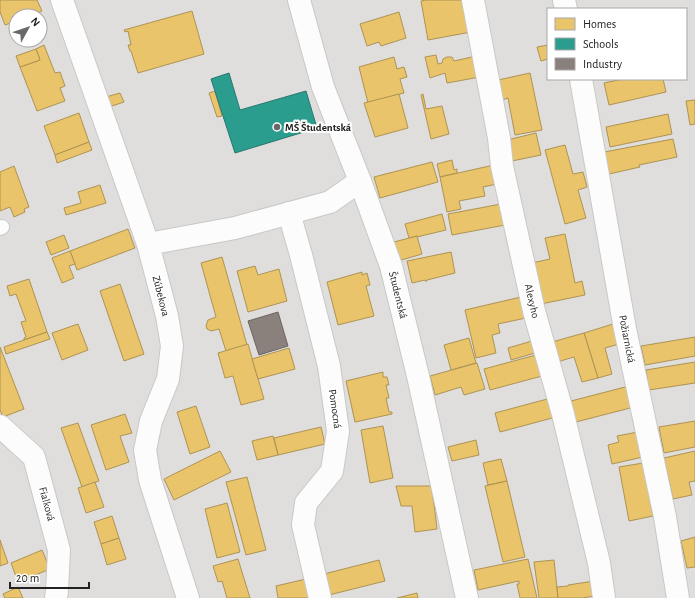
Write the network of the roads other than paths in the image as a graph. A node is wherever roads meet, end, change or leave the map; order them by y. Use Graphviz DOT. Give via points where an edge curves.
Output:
graph roads {
  1 [pos="62,0"];
  2 [pos="299,0"];
  3 [pos="473,0"];
  4 [pos="581,80"];
  5 [pos="360,181"];
  6 [pos="289,213"];
  7 [pos="148,244"];
  8 [pos="0,426"];
  9 [pos="56,598"];
  10 [pos="188,598"];
  11 [pos="320,598"];
  12 [pos="467,598"];
  13 [pos="604,598"];
  14 [pos="678,598"];
  1 -- 7 [label="street, Zúbekova"];
  2 -- 5 [label="street, Študentská" via="323,87"];
  3 -- 13 [label="street, Alexyho" via="502,166 532,304 564,414 599,563"];
  4 -- 14 [label="street, Požiarnická" via="625,329 665,517"];
  5 -- 6 [label="street" via="330,202"];
  5 -- 12 [label="street, Študentská" via="391,266"];
  6 -- 7 [label="street" via="234,228"];
  6 -- 11 [label="street, Pomocná" via="329,366 338,432 332,471 306,503 303,524"];
  7 -- 10 [label="street, Zúbekova" via="167,316 172,346 168,379 151,421 146,450 150,480"];
  8 -- 9 [label="street, Fialková" via="34,457 59,550"];
}
